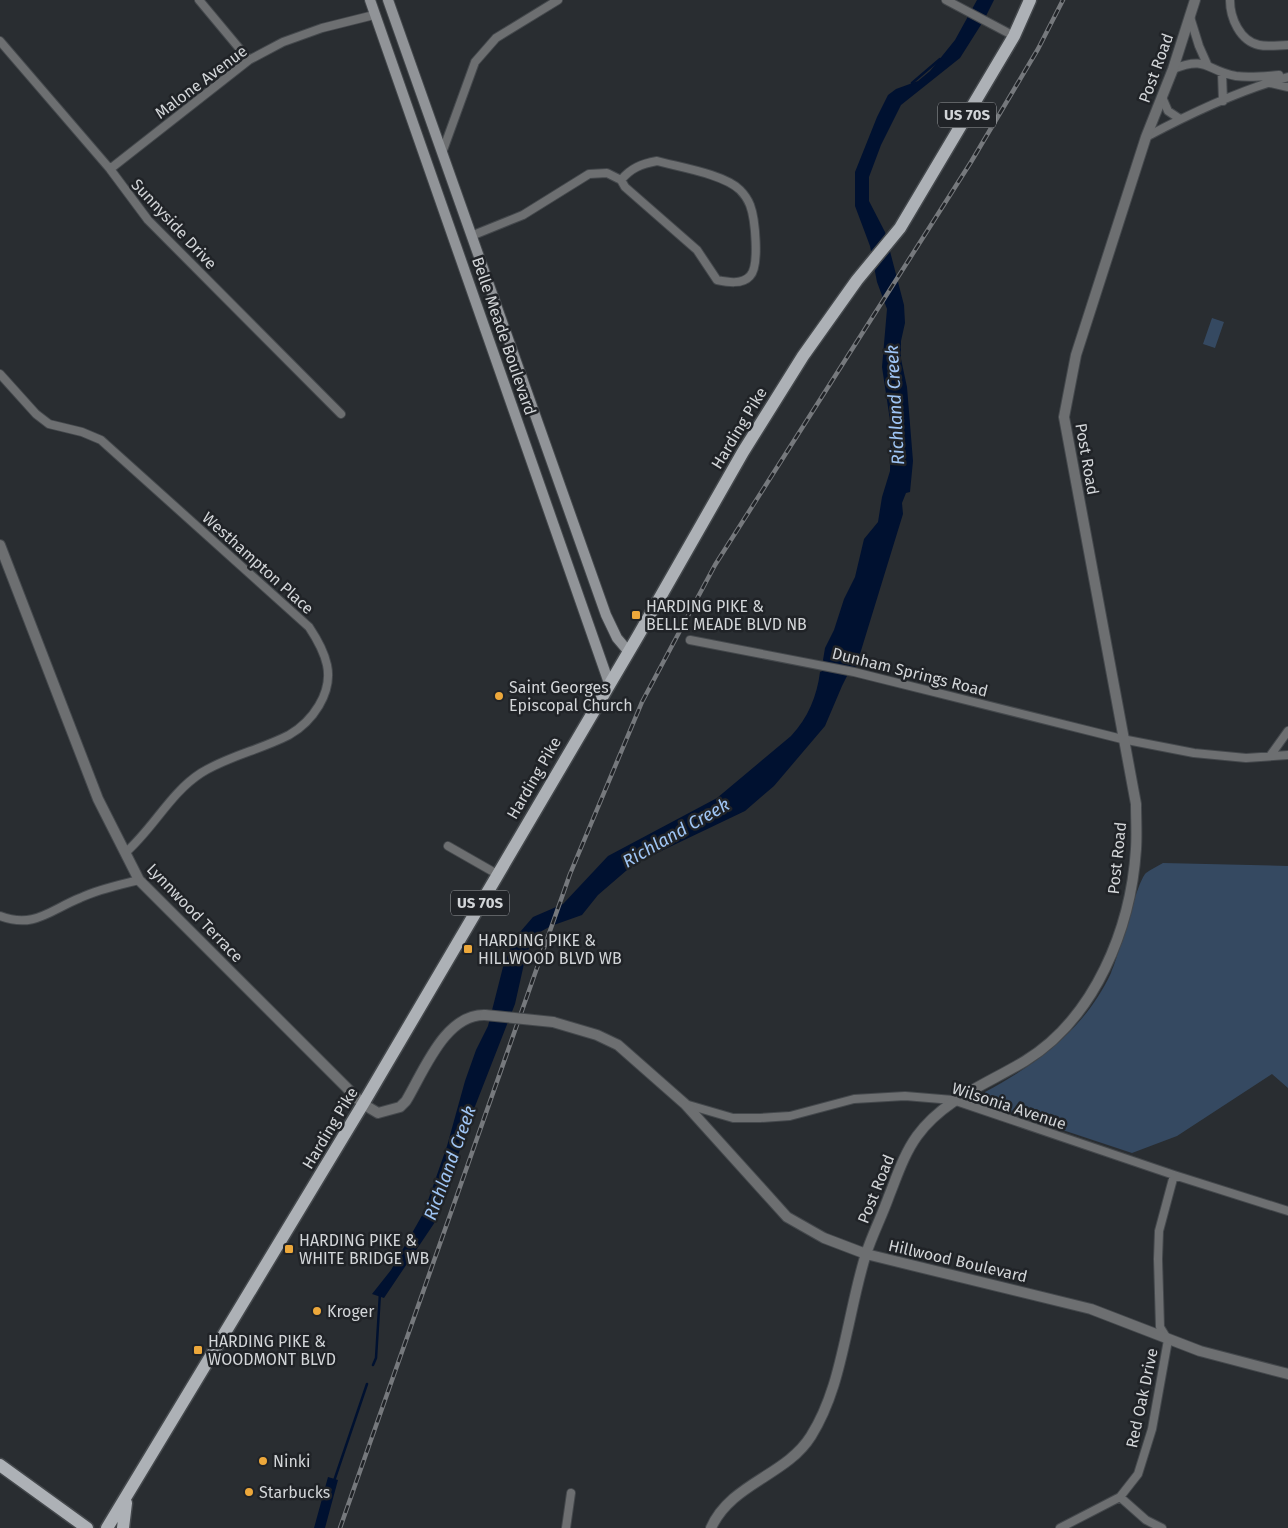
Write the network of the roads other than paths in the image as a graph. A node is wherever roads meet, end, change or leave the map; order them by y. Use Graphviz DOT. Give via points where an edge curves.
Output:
graph roads {
  1 [pos="199,0"];
  2 [pos="370,0"];
  3 [pos="388,0"];
  4 [pos="558,0"];
  5 [pos="946,0"];
  6 [pos="1030,0"];
  7 [pos="1195,0"];
  8 [pos="1230,0"];
  9 [pos="392,11"];
  10 [pos="374,15"];
  11 [pos="1190,17"];
  12 [pos="1014,36"];
  13 [pos="0,42"];
  14 [pos="1288,45"];
  15 [pos="249,60"];
  16 [pos="1208,64"];
  17 [pos="1173,69"];
  18 [pos="1222,73"];
  19 [pos="1288,76"];
  20 [pos="1265,83"];
  21 [pos="1288,87"];
  22 [pos="1162,97"];
  23 [pos="1223,101"];
  24 [pos="1180,119"];
  25 [pos="1146,137"];
  26 [pos="442,153"];
  27 [pos="426,159"];
  28 [pos="110,169"];
  29 [pos="621,180"];
  30 [pos="471,236"];
  31 [pos="455,242"];
  32 [pos="0,374"];
  33 [pos="341,414"];
  34 [pos="534,415"];
  35 [pos="518,420"];
  36 [pos="568,507"];
  37 [pos="550,513"];
  38 [pos="0,545"];
  39 [pos="590,570"];
  40 [pos="573,576"];
  41 [pos="690,640"];
  42 [pos="628,651"];
  43 [pos="609,682"];
  44 [pos="1288,731"];
  45 [pos="1122,739"];
  46 [pos="1288,755"];
  47 [pos="1270,756"];
  48 [pos="448,846"];
  49 [pos="125,853"];
  50 [pos="497,874"];
  51 [pos="139,880"];
  52 [pos="0,916"];
  53 [pos="953,1100"];
  54 [pos="363,1104"];
  55 [pos="685,1104"];
  56 [pos="1174,1176"];
  57 [pos="1288,1210"];
  58 [pos="866,1254"];
  59 [pos="1168,1340"];
  60 [pos="1288,1374"];
  61 [pos="0,1465"];
  62 [pos="572,1494"];
  63 [pos="127,1496"];
  64 [pos="1120,1497"];
  65 [pos="87,1528"];
  66 [pos="107,1528"];
  67 [pos="123,1528"];
  68 [pos="566,1528"];
  69 [pos="711,1528"];
  70 [pos="1060,1528"];
  71 [pos="1162,1528"];
  1 -- 15 [label="street"];
  2 -- 10 [label="main road, Belle Meade Boulevard"];
  3 -- 9 [label="main road, Belle Meade Boulevard"];
  4 -- 26 [label="street" via="496,38 476,62"];
  5 -- 12 [label="street"];
  6 -- 12 [label="main road, Harding Pike / US 70S"];
  7 -- 11 [label="street, Post Road"];
  8 -- 14 [label="street" via="1234,23 1248,39 1258,45"];
  9 -- 10 [label="main road"];
  9 -- 26 [label="main road, Belle Meade Boulevard"];
  10 -- 15 [label="street, Malone Avenue" via="283,42"];
  10 -- 27 [label="main road, Belle Meade Boulevard"];
  11 -- 16 [label="street"];
  11 -- 17 [label="street, Post Road"];
  12 -- 42 [label="main road, Harding Pike / US 70S" via="900,228 857,280 803,356 743,452"];
  13 -- 28 [label="street, Sunnyside Drive"];
  15 -- 28 [label="street, Malone Avenue"];
  16 -- 17 [label="street" via="1188,62"];
  16 -- 18 [label="street"];
  17 -- 22 [label="street, Post Road"];
  18 -- 19 [label="street" via="1246,77"];
  18 -- 23 [label="street"];
  19 -- 20 [label="street"];
  20 -- 21 [label="street"];
  20 -- 23 [label="street"];
  22 -- 24 [label="street" via="1168,111"];
  22 -- 25 [label="street, Post Road"];
  23 -- 24 [label="street"];
  24 -- 25 [label="street"];
  25 -- 45 [label="street, Post Road" via="1076,354 1064,417"];
  26 -- 27 [label="main road"];
  26 -- 30 [label="main road, Belle Meade Boulevard"];
  27 -- 31 [label="main road, Belle Meade Boulevard"];
  28 -- 33 [label="street, Sunnyside Drive" via="148,220"];
  29 -- 29 [label="street" via="697,250 717,280 735,282 750,276 754,270 756,230 751,206 738,188 716,178 657,161 637,166"];
  29 -- 30 [label="street" via="607,174 589,174 523,215"];
  30 -- 31 [label="main road"];
  30 -- 34 [label="main road, Belle Meade Boulevard"];
  31 -- 35 [label="main road, Belle Meade Boulevard"];
  32 -- 49 [label="street, Westhampton Place" via="48,424 101,440 309,627 328,667 326,690 306,722 288,735 224,760 180,788 142,838"];
  34 -- 35 [label="main road"];
  34 -- 36 [label="main road, Belle Meade Boulevard"];
  35 -- 37 [label="main road, Belle Meade Boulevard"];
  36 -- 37 [label="main road"];
  36 -- 39 [label="main road, Belle Meade Boulevard"];
  37 -- 40 [label="main road, Belle Meade Boulevard"];
  38 -- 49 [label="street, Lynnwood Terrace" via="98,799"];
  39 -- 40 [label="main road"];
  39 -- 42 [label="main road, Belle Meade Boulevard" via="606,615 617,638"];
  40 -- 43 [label="main road, Belle Meade Boulevard"];
  41 -- 45 [label="street, Dunham Springs Road" via="854,672"];
  42 -- 43 [label="main road, Harding Pike / US 70S"];
  43 -- 50 [label="main road, Harding Pike / US 70S"];
  44 -- 47 [label="street"];
  45 -- 47 [label="street, Dunham Springs Road" via="1193,753 1246,758"];
  45 -- 53 [label="street, Post Road" via="1136,804 1136,850 1127,903 1106,967 1060,1036 1014,1068"];
  46 -- 47 [label="street, Dunham Springs Road"];
  48 -- 50 [label="street"];
  49 -- 51 [label="street, Lynnwood Terrace"];
  50 -- 54 [label="main road, Harding Pike / US 70S"];
  51 -- 52 [label="street" via="79,898 44,917 14,921"];
  51 -- 54 [label="street, Lynnwood Terrace"];
  53 -- 55 [label="street, Wilsonia Avenue" via="904,1096 854,1099 790,1116 760,1118 733,1118"];
  53 -- 56 [label="street, Wilsonia Avenue"];
  53 -- 58 [label="street, Post Road" via="930,1118 915,1139"];
  54 -- 55 [label="street, Hillwood Boulevard, bridge" via="378,1112 400,1106 452,1028 466,1018 485,1015 552,1022 597,1035 618,1045"];
  54 -- 63 [label="main road, Harding Pike / US 70S"];
  55 -- 58 [label="street, Hillwood Boulevard" via="787,1217 824,1238"];
  56 -- 57 [label="street, Wilsonia Avenue"];
  56 -- 59 [label="street, Red Oak Drive" via="1159,1231 1160,1327"];
  58 -- 59 [label="street, Hillwood Boulevard" via="1091,1308"];
  58 -- 69 [label="street, Post Road" via="833,1392 811,1437 791,1458 731,1500"];
  59 -- 60 [label="street, Hillwood Boulevard"];
  59 -- 64 [label="street, Red Oak Drive" via="1144,1456 1138,1474"];
  61 -- 65 [label="main road"];
  62 -- 68 [label="street"];
  63 -- 66 [label="main road, Harding Pike / US 70S"];
  63 -- 67 [label="main road"];
  64 -- 70 [label="street, Red Oak Drive"];
  64 -- 71 [label="street" via="1146,1520"];
}
